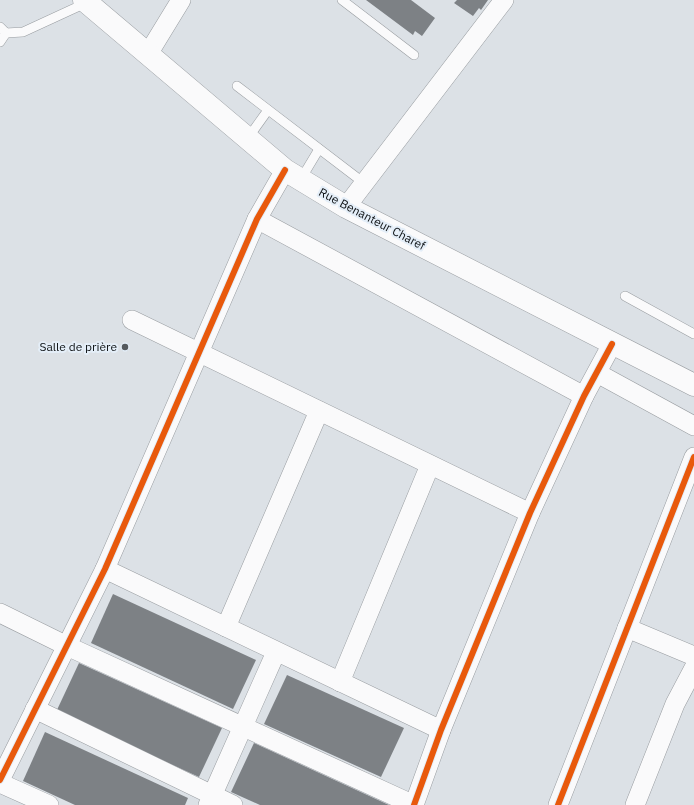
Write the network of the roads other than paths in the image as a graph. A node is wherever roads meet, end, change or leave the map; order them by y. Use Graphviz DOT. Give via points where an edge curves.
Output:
graph roads {
  1 [pos="181,0"];
  2 [pos="342,0"];
  3 [pos="504,0"];
  4 [pos="85,1"];
  5 [pos="3,30"];
  6 [pos="0,42"];
  7 [pos="148,54"];
  8 [pos="414,55"];
  9 [pos="237,86"];
  10 [pos="268,110"];
  11 [pos="248,139"];
  12 [pos="319,148"];
  13 [pos="293,174"];
  14 [pos="364,183"];
  15 [pos="346,206"];
  16 [pos="258,219"];
  17 [pos="625,296"];
  18 [pos="132,320"];
  19 [pos="694,334"];
  20 [pos="612,344"];
  21 [pos="199,353"];
  22 [pos="597,373"];
  23 [pos="694,385"];
  24 [pos="584,396"];
  25 [pos="319,412"];
  26 [pos="694,426"];
  27 [pos="694,457"];
  28 [pos="430,465"];
  29 [pos="530,513"];
  30 [pos="105,569"];
  31 [pos="0,613"];
  32 [pos="226,628"];
  33 [pos="627,628"];
  34 [pos="67,646"];
  35 [pos="276,652"];
  36 [pos="694,656"];
  37 [pos="694,668"];
  38 [pos="340,682"];
  39 [pos="35,710"];
  40 [pos="242,727"];
  41 [pos="441,730"];
  42 [pos="0,781"];
  43 [pos="210,800"];
  44 [pos="49,805"];
  45 [pos="234,805"];
  46 [pos="414,805"];
  47 [pos="558,805"];
  48 [pos="635,805"];
  1 -- 7 [label="street"];
  2 -- 8 [label="lane"];
  3 -- 14 [label="street"];
  4 -- 5 [label="lane" via="23,32"];
  4 -- 7 [label="main road, Rue Benanteur Charef"];
  5 -- 6 [label="lane"];
  7 -- 11 [label="main road, Rue Benanteur Charef"];
  9 -- 10 [label="lane"];
  10 -- 11 [label="lane"];
  10 -- 12 [label="lane"];
  11 -- 13 [label="main road, Rue Benanteur Charef"];
  12 -- 13 [label="lane"];
  12 -- 14 [label="lane"];
  13 -- 15 [label="main road, Rue Benanteur Charef"];
  13 -- 16 [label="street"];
  14 -- 15 [label="street"];
  15 -- 20 [label="main road, Rue Benanteur Charef"];
  16 -- 21 [label="street"];
  16 -- 24 [label="street"];
  17 -- 19 [label="lane"];
  18 -- 21 [label="street"];
  20 -- 22 [label="street"];
  20 -- 23 [label="main road, Rue Benanteur Charef"];
  21 -- 25 [label="street"];
  21 -- 30 [label="street"];
  22 -- 24 [label="street"];
  22 -- 26 [label="street"];
  24 -- 29 [label="street"];
  25 -- 28 [label="street"];
  25 -- 32 [label="street"];
  27 -- 33 [label="street"];
  28 -- 29 [label="street"];
  28 -- 38 [label="street"];
  29 -- 41 [label="street"];
  30 -- 32 [label="street"];
  30 -- 34 [label="street"];
  31 -- 34 [label="street"];
  32 -- 35 [label="street"];
  33 -- 36 [label="street"];
  33 -- 47 [label="street"];
  34 -- 39 [label="street"];
  34 -- 40 [label="street"];
  35 -- 38 [label="street"];
  35 -- 40 [label="street"];
  37 -- 48 [label="street" via="675,704"];
  38 -- 41 [label="street"];
  39 -- 42 [label="street"];
  39 -- 43 [label="street"];
  40 -- 43 [label="street"];
  40 -- 46 [label="street"];
  41 -- 46 [label="street"];
  42 -- 44 [label="street"];
  43 -- 45 [label="street"];
}
